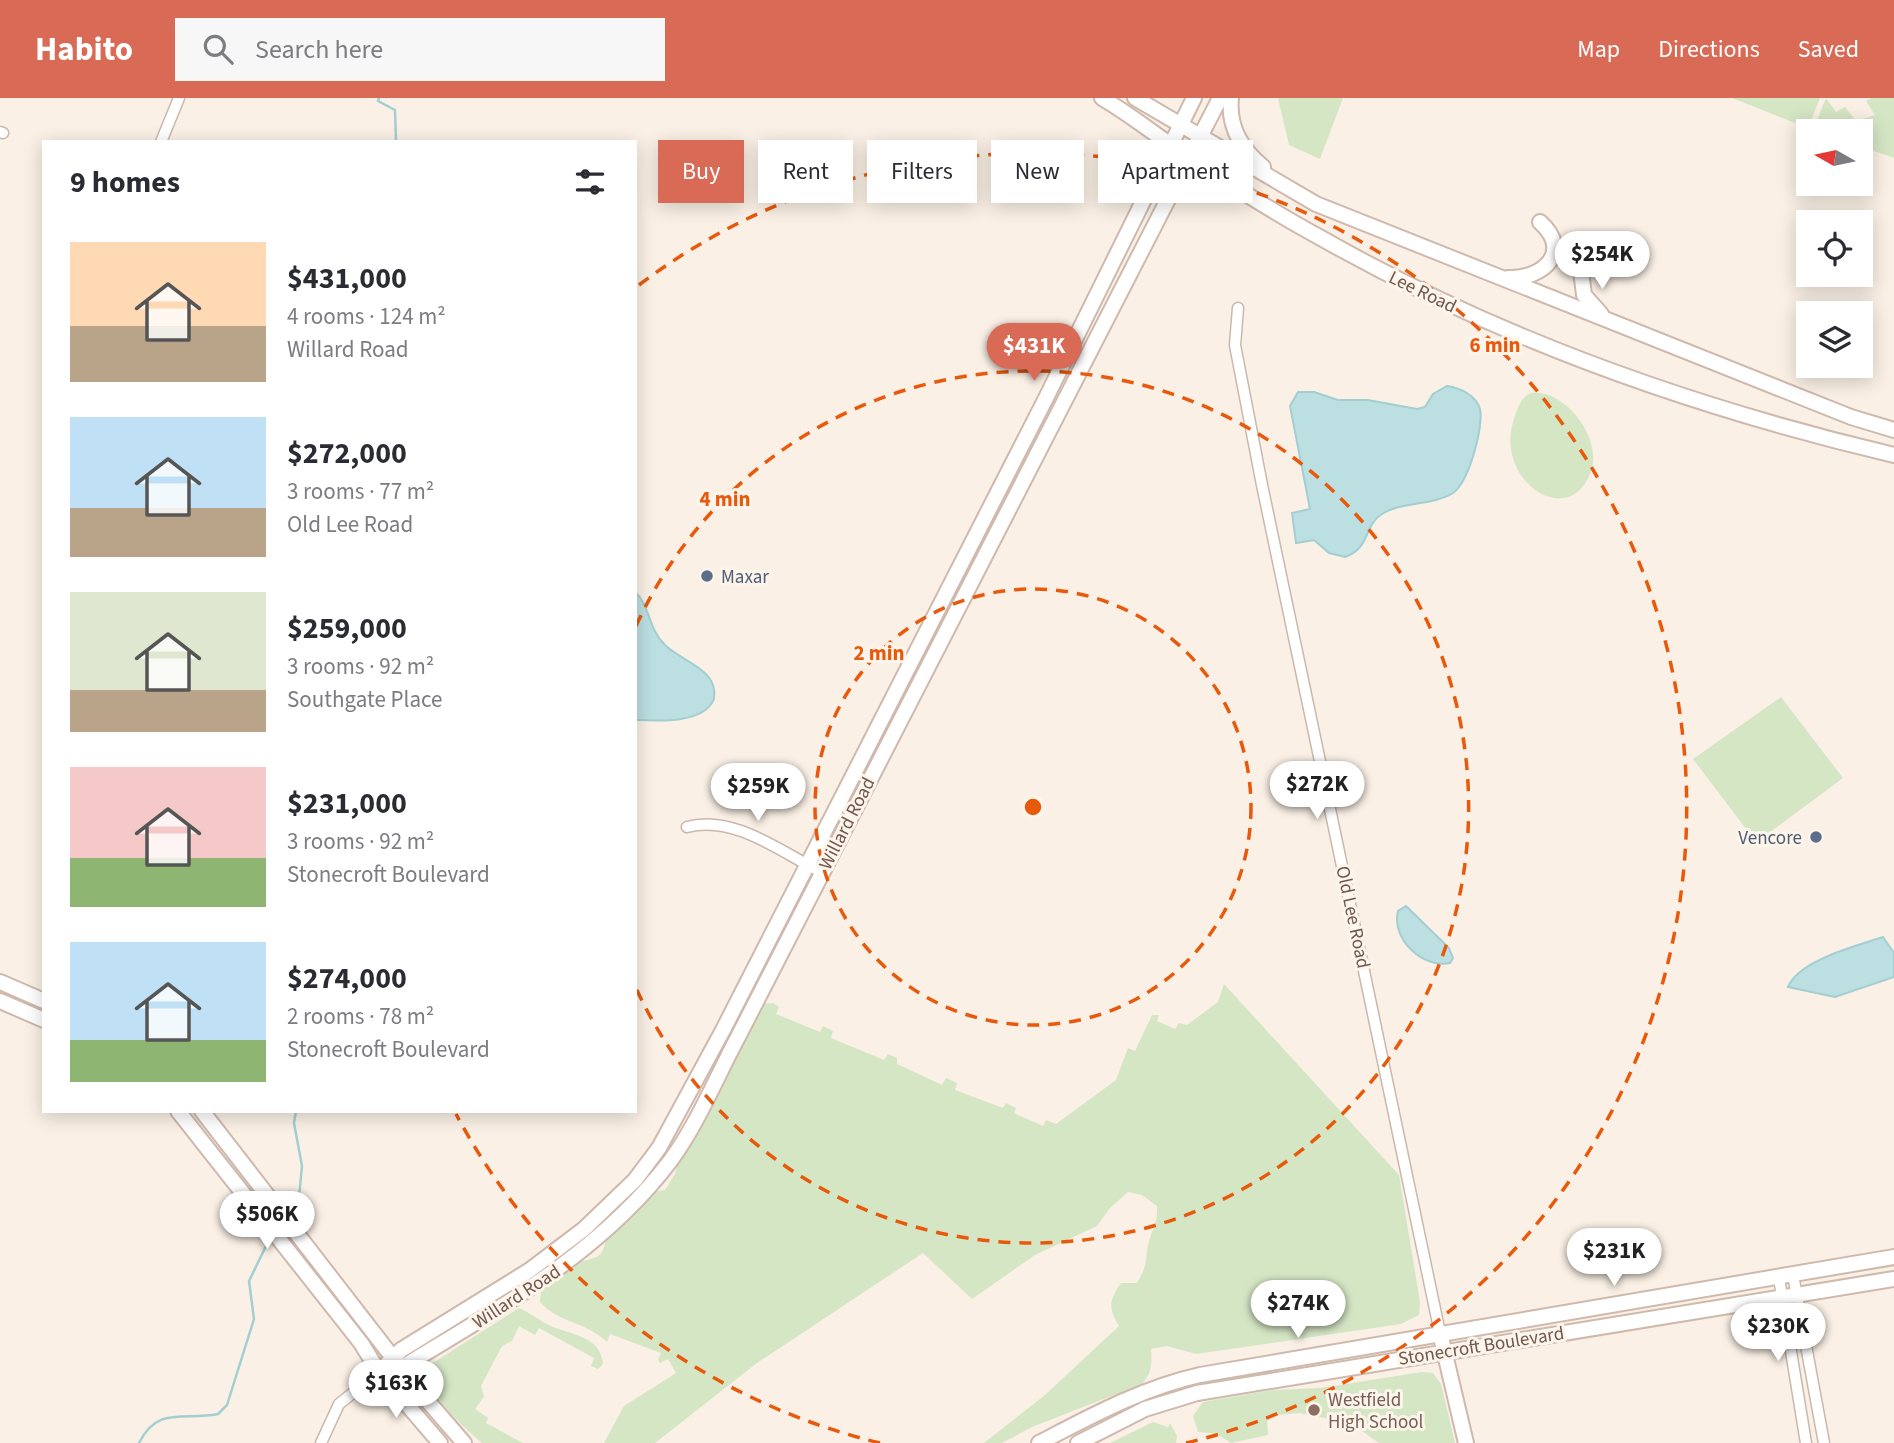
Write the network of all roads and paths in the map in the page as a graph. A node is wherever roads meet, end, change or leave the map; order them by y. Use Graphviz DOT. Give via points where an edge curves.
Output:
graph roads {
  1 [pos="179,98"];
  2 [pos="1102,98"];
  3 [pos="1135,98"];
  4 [pos="1194,98"];
  5 [pos="1220,98"];
  6 [pos="1231,98"];
  7 [pos="1181,126"];
  8 [pos="1200,136"];
  9 [pos="162,140"];
  10 [pos="1163,140"];
  11 [pos="1175,140"];
  12 [pos="1198,140"];
  13 [pos="1253,197"];
  14 [pos="1143,203"];
  15 [pos="1166,203"];
  16 [pos="1316,204"];
  17 [pos="1540,222"];
  18 [pos="1580,263"];
  19 [pos="1500,278"];
  20 [pos="1238,308"];
  21 [pos="1613,323"];
  22 [pos="1894,430"];
  23 [pos="1894,456"];
  24 [pos="687,827"];
  25 [pos="806,864"];
  26 [pos="821,872"];
  27 [pos="0,982"];
  28 [pos="42,1000"];
  29 [pos="0,1001"];
  30 [pos="42,1019"];
  31 [pos="180,1113"];
  32 [pos="208,1115"];
  33 [pos="1894,1257"];
  34 [pos="1786,1277"];
  35 [pos="1894,1279"];
  36 [pos="1789,1296"];
  37 [pos="1440,1333"];
  38 [pos="1445,1353"];
  39 [pos="397,1362"];
  40 [pos="379,1372"];
  41 [pos="321,1443"];
  42 [pos="440,1443"];
  43 [pos="464,1443"];
  44 [pos="1039,1443"];
  45 [pos="1078,1443"];
  46 [pos="1466,1443"];
  47 [pos="1807,1443"];
  48 [pos="1824,1443"];
  1 -- 9 [label="street"];
  2 -- 10 [label="main road, Lee Road"];
  3 -- 7 [label="main road, Lee Road"];
  4 -- 7 [label="main road, Willard Road"];
  5 -- 8 [label="main road, Willard Road"];
  6 -- 16 [label="main road" via="1233,128 1249,154"];
  7 -- 8 [label="main road, Lee Road"];
  7 -- 11 [label="main road, Willard Road"];
  8 -- 12 [label="main road, Willard Road"];
  8 -- 16 [label="main road, Lee Road"];
  13 -- 23 [label="main road, Lee Road" via="1318,237 1461,310 1627,378 1731,413"];
  14 -- 25 [label="main road, Willard Road"];
  15 -- 26 [label="main road, Willard Road"];
  16 -- 19 [label="main road, Lee Road"];
  17 -- 19 [label="main road" via="1555,244 1549,262 1525,276"];
  18 -- 21 [label="main road" via="1584,295"];
  19 -- 21 [label="main road, Lee Road"];
  20 -- 37 [label="street, Old Lee Road" via="1236,345 1262,485"];
  21 -- 22 [label="main road, Lee Road"];
  24 -- 25 [label="street" via="711,823 732,827"];
  25 -- 26 [label="street"];
  25 -- 39 [label="main road, Willard Road" via="676,1121 635,1180 584,1229"];
  26 -- 39 [label="main road, Willard Road" via="690,1129 647,1190 594,1241 539,1284"];
  27 -- 28 [label="main road"];
  29 -- 30 [label="main road"];
  31 -- 40 [label="main road"];
  32 -- 39 [label="main road"];
  33 -- 34 [label="main road, Stonecroft Boulevard"];
  34 -- 36 [label="street"];
  34 -- 37 [label="main road, Stonecroft Boulevard"];
  35 -- 36 [label="main road, Stonecroft Boulevard"];
  36 -- 38 [label="main road, Stonecroft Boulevard"];
  36 -- 47 [label="street"];
  36 -- 48 [label="street"];
  37 -- 38 [label="main road, Old Lee Road"];
  37 -- 44 [label="main road, Stonecroft Boulevard" via="1164,1383"];
  38 -- 45 [label="main road, Stonecroft Boulevard" via="1197,1393 1145,1409"];
  38 -- 46 [label="main road, Old Lee Road"];
  39 -- 40 [label="main road, Willard Road"];
  39 -- 43 [label="main road"];
  40 -- 41 [label="street" via="339,1404"];
  40 -- 42 [label="main road"];
}
